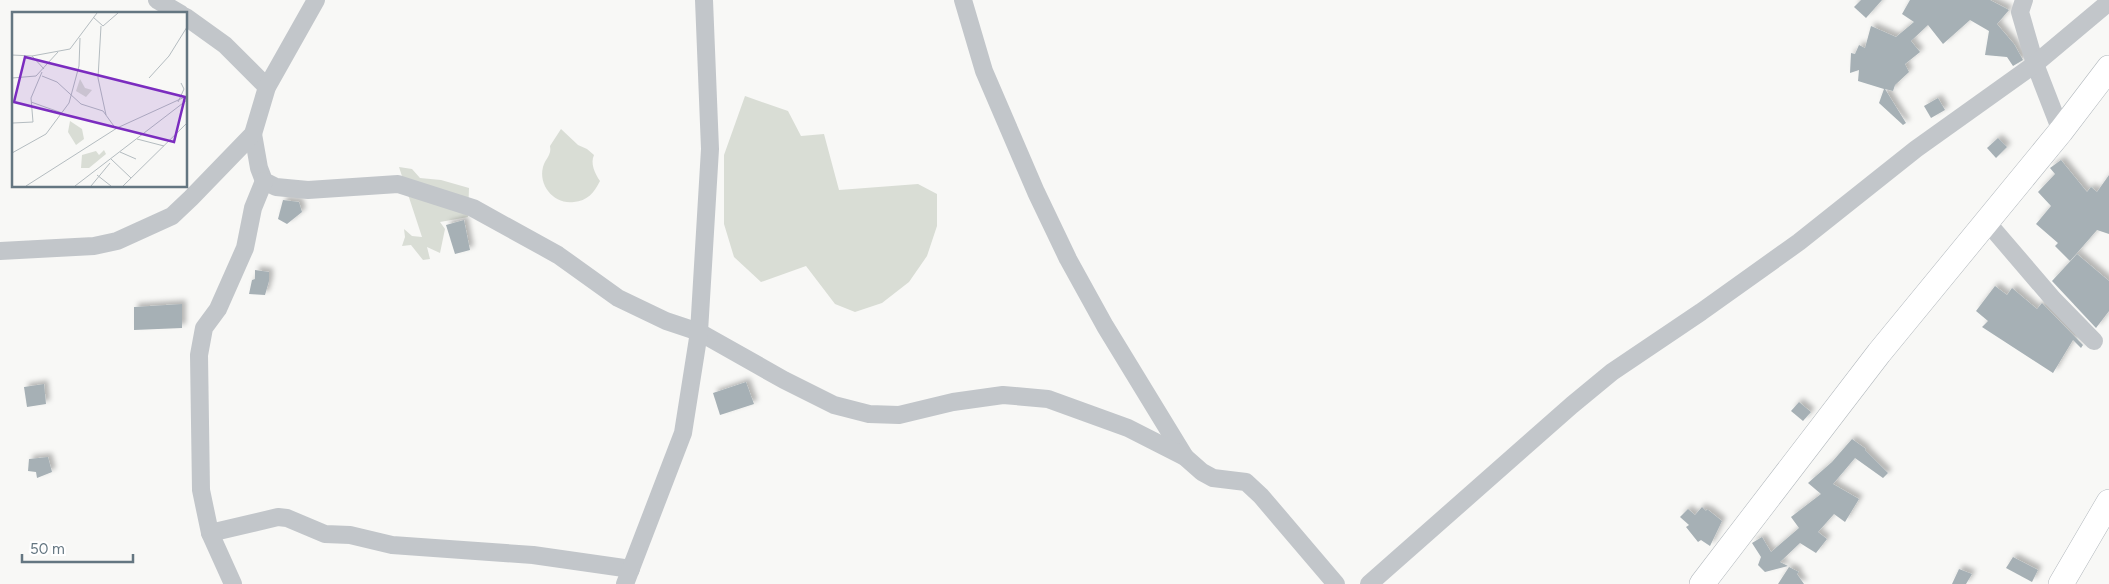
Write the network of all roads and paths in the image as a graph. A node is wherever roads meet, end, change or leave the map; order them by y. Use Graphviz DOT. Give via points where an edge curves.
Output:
graph roads {
  1 [pos="157,0"];
  2 [pos="316,0"];
  3 [pos="704,0"];
  4 [pos="963,0"];
  5 [pos="2024,0"];
  6 [pos="2109,2"];
  7 [pos="178,12"];
  8 [pos="188,18"];
  9 [pos="2035,64"];
  10 [pos="2109,68"];
  11 [pos="267,87"];
  12 [pos="2060,131"];
  13 [pos="253,134"];
  14 [pos="264,181"];
  15 [pos="1987,222"];
  16 [pos="0,251"];
  17 [pos="699,332"];
  18 [pos="2094,341"];
  19 [pos="1185,457"];
  20 [pos="2109,502"];
  21 [pos="210,533"];
  22 [pos="628,576"];
  23 [pos="233,584"];
  24 [pos="1336,584"];
  25 [pos="1369,584"];
  26 [pos="1702,584"];
  27 [pos="2061,584"];
  1 -- 7 [label="street"];
  2 -- 11 [label="street"];
  3 -- 17 [label="street" via="710,149"];
  4 -- 19 [label="street" via="984,70 1068,259"];
  5 -- 9 [label="street" via="2020,12"];
  6 -- 9 [label="street"];
  8 -- 11 [label="street" via="225,45"];
  9 -- 12 [label="street"];
  9 -- 25 [label="street" via="1916,149 1799,242 1612,372"];
  10 -- 12 [label="street"];
  11 -- 13 [label="street"];
  12 -- 15 [label="street"];
  13 -- 14 [label="street"];
  13 -- 16 [label="street" via="172,216 117,241 94,246"];
  14 -- 17 [label="street" via="276,187 308,190 398,184 473,208 558,254 618,298 666,321"];
  14 -- 21 [label="street" via="253,208 245,248 218,309 204,328 199,355 201,490"];
  15 -- 18 [label="street"];
  15 -- 26 [label="street" via="1879,353"];
  17 -- 19 [label="street" via="834,405 869,414 899,415 953,402 1004,395 1048,399 1128,428"];
  17 -- 22 [label="street" via="683,433"];
  19 -- 24 [label="street" via="1213,478 1246,482"];
  20 -- 27 [label="street"];
  21 -- 22 [label="street" via="278,517 325,534 350,534 392,545 532,555"];
  21 -- 23 [label="street"];
}
